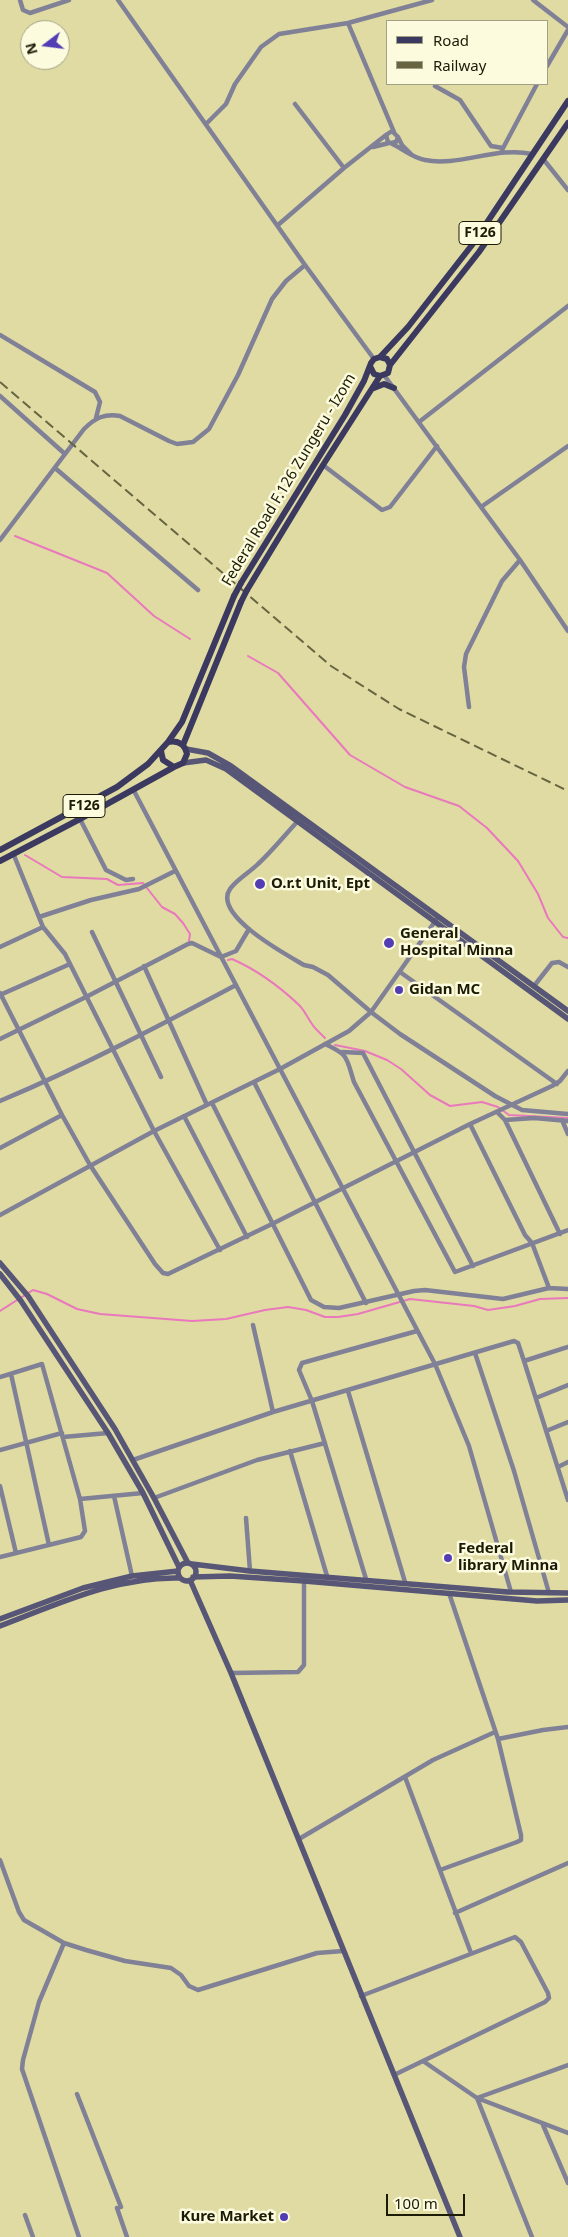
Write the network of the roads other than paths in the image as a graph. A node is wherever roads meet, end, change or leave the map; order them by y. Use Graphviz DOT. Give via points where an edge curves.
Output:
graph roads {
  1 [pos="20,0"];
  2 [pos="69,0"];
  3 [pos="118,0"];
  4 [pos="432,0"];
  5 [pos="533,0"];
  6 [pos="348,23"];
  7 [pos="568,28"];
  8 [pos="548,64"];
  9 [pos="536,85"];
  10 [pos="435,86"];
  11 [pos="568,101"];
  12 [pos="295,104"];
  13 [pos="388,115"];
  14 [pos="568,123"];
  15 [pos="206,124"];
  16 [pos="394,132"];
  17 [pos="387,134"];
  18 [pos="398,137"];
  19 [pos="390,143"];
  20 [pos="369,148"];
  21 [pos="501,151"];
  22 [pos="532,154"];
  23 [pos="415,158"];
  24 [pos="544,160"];
  25 [pos="344,168"];
  26 [pos="568,190"];
  27 [pos="278,225"];
  28 [pos="305,265"];
  29 [pos="568,306"];
  30 [pos="0,334"];
  31 [pos="377,358"];
  32 [pos="390,365"];
  33 [pos="371,368"];
  34 [pos="382,376"];
  35 [pos="373,388"];
  36 [pos="394,388"];
  37 [pos="0,396"];
  38 [pos="96,418"];
  39 [pos="419,422"];
  40 [pos="437,446"];
  41 [pos="568,446"];
  42 [pos="65,454"];
  43 [pos="323,465"];
  44 [pos="55,468"];
  45 [pos="480,507"];
  46 [pos="0,540"];
  47 [pos="520,560"];
  48 [pos="198,590"];
  49 [pos="566,625"];
  50 [pos="568,631"];
  51 [pos="469,707"];
  52 [pos="168,742"];
  53 [pos="185,747"];
  54 [pos="161,751"];
  55 [pos="184,762"];
  56 [pos="174,767"];
  57 [pos="133,789"];
  58 [pos="80,819"];
  59 [pos="297,822"];
  60 [pos="0,850"];
  61 [pos="13,853"];
  62 [pos="0,861"];
  63 [pos="175,871"];
  64 [pos="133,879"];
  65 [pos="438,916"];
  66 [pos="39,917"];
  67 [pos="434,923"];
  68 [pos="43,927"];
  69 [pos="249,929"];
  70 [pos="92,932"];
  71 [pos="0,947"];
  72 [pos="221,957"];
  73 [pos="70,964"];
  74 [pos="144,966"];
  75 [pos="568,967"];
  76 [pos="400,972"];
  77 [pos="115,982"];
  78 [pos="236,985"];
  79 [pos="534,986"];
  80 [pos="0,994"];
  81 [pos="86,997"];
  82 [pos="568,1011"];
  83 [pos="371,1012"];
  84 [pos="568,1019"];
  85 [pos="169,1020"];
  86 [pos="19,1029"];
  87 [pos="140,1034"];
  88 [pos="0,1039"];
  89 [pos="325,1044"];
  90 [pos="112,1049"];
  91 [pos="342,1052"];
  92 [pos="280,1069"];
  93 [pos="568,1071"];
  94 [pos="161,1077"];
  95 [pos="45,1082"];
  96 [pos="254,1082"];
  97 [pos="556,1084"];
  98 [pos="0,1101"];
  99 [pos="209,1104"];
  100 [pos="510,1105"];
  101 [pos="498,1111"];
  102 [pos="568,1114"];
  103 [pos="62,1115"];
  104 [pos="184,1116"];
  105 [pos="505,1120"];
  106 [pos="562,1120"];
  107 [pos="568,1121"];
  108 [pos="470,1124"];
  109 [pos="154,1131"];
  110 [pos="568,1134"];
  111 [pos="0,1148"];
  112 [pos="416,1153"];
  113 [pos="398,1162"];
  114 [pos="90,1165"];
  115 [pos="343,1188"];
  116 [pos="315,1203"];
  117 [pos="0,1206"];
  118 [pos="2,1214"];
  119 [pos="272,1224"];
  120 [pos="568,1230"];
  121 [pos="560,1234"];
  122 [pos="247,1237"];
  123 [pos="532,1243"];
  124 [pos="220,1250"];
  125 [pos="0,1263"];
  126 [pos="472,1266"];
  127 [pos="0,1274"];
  128 [pos="549,1288"];
  129 [pos="568,1289"];
  130 [pos="400,1294"];
  131 [pos="366,1303"];
  132 [pos="253,1325"];
  133 [pos="417,1331"];
  134 [pos="568,1347"];
  135 [pos="475,1353"];
  136 [pos="524,1361"];
  137 [pos="435,1364"];
  138 [pos="11,1374"];
  139 [pos="0,1377"];
  140 [pos="568,1385"];
  141 [pos="348,1391"];
  142 [pos="536,1398"];
  143 [pos="312,1401"];
  144 [pos="273,1412"];
  145 [pos="568,1422"];
  146 [pos="546,1431"];
  147 [pos="108,1433"];
  148 [pos="63,1435"];
  149 [pos="26,1442"];
  150 [pos="325,1443"];
  151 [pos="0,1450"];
  152 [pos="290,1451"];
  153 [pos="133,1460"];
  154 [pos="568,1462"];
  155 [pos="558,1467"];
  156 [pos="0,1486"];
  157 [pos="143,1493"];
  158 [pos="114,1496"];
  159 [pos="154,1498"];
  160 [pos="80,1500"];
  161 [pos="568,1500"];
  162 [pos="246,1518"];
  163 [pos="50,1545"];
  164 [pos="16,1553"];
  165 [pos="0,1557"];
  166 [pos="190,1564"];
  167 [pos="179,1569"];
  168 [pos="250,1572"];
  169 [pos="132,1576"];
  170 [pos="327,1576"];
  171 [pos="180,1578"];
  172 [pos="192,1579"];
  173 [pos="366,1579"];
  174 [pos="304,1581"];
  175 [pos="405,1582"];
  176 [pos="512,1592"];
  177 [pos="449,1593"];
  178 [pos="549,1594"];
  179 [pos="568,1594"];
  180 [pos="568,1600"];
  181 [pos="0,1619"];
  182 [pos="0,1626"];
  183 [pos="231,1673"];
  184 [pos="568,1728"];
  185 [pos="495,1732"];
  186 [pos="498,1740"];
  187 [pos="405,1777"];
  188 [pos="299,1839"];
  189 [pos="0,1860"];
  190 [pos="568,1863"];
  191 [pos="440,1870"];
  192 [pos="455,1913"];
  193 [pos="64,1943"];
  194 [pos="343,1951"];
  195 [pos="471,1953"];
  196 [pos="362,1996"];
  197 [pos="423,2061"];
  198 [pos="568,2065"];
  199 [pos="394,2075"];
  200 [pos="77,2094"];
  201 [pos="477,2098"];
  202 [pos="543,2125"];
  203 [pos="568,2134"];
  204 [pos="568,2184"];
  205 [pos="25,2215"];
  206 [pos="33,2237"];
  207 [pos="79,2237"];
  208 [pos="127,2237"];
  209 [pos="460,2237"];
  210 [pos="532,2237"];
  1 -- 2 [label="street" via="23,10 30,13"];
  3 -- 15 [label="street"];
  4 -- 6 [label="street"];
  5 -- 7 [label="street"];
  6 -- 13 [label="street"];
  6 -- 15 [label="street" via="279,34 265,42 235,84 226,104"];
  7 -- 8 [label="street"];
  9 -- 21 [label="street"];
  10 -- 21 [label="street" via="458,97 491,146"];
  11 -- 22 [label="main road, F126"];
  12 -- 25 [label="street"];
  13 -- 16 [label="street"];
  13 -- 17 [label="street"];
  14 -- 24 [label="main road, F126"];
  15 -- 27 [label="street"];
  16 -- 17 [label="street"];
  16 -- 18 [label="street"];
  17 -- 19 [label="street" via="386,140"];
  17 -- 20 [label="street"];
  18 -- 19 [label="street" via="396,142"];
  18 -- 23 [label="street"];
  19 -- 20 [label="street"];
  19 -- 23 [label="street"];
  20 -- 25 [label="street"];
  21 -- 22 [label="street"];
  21 -- 23 [label="street" via="436,162"];
  22 -- 31 [label="main road, F126" via="452,272 392,346"];
  24 -- 26 [label="street"];
  24 -- 32 [label="main road, F126" via="474,259"];
  25 -- 27 [label="street"];
  27 -- 28 [label="street"];
  28 -- 31 [label="street"];
  28 -- 38 [label="street" via="272,299 217,416 200,438 177,444 120,416 113,414"];
  29 -- 39 [label="street"];
  30 -- 38 [label="street" via="95,392 100,402"];
  31 -- 32 [label="main road" via="387,359"];
  31 -- 33 [label="main road, F126"];
  32 -- 34 [label="main road, F126" via="388,373"];
  33 -- 34 [label="main road" via="374,374"];
  33 -- 52 [label="main road, Federal Road F.126 Zungeru - Izom / F126, bridge" via="234,596 182,722"];
  34 -- 35 [label="main road, Federal Road F.126 Zungeru - Izom / F126"];
  34 -- 36 [label="street"];
  35 -- 36 [label="main road" via="384,384"];
  35 -- 43 [label="main road, Federal Road F.126 Zungeru - Izom / F126"];
  36 -- 39 [label="street"];
  37 -- 42 [label="street"];
  38 -- 42 [label="street"];
  39 -- 40 [label="street"];
  40 -- 43 [label="street" via="390,506 382,510"];
  40 -- 45 [label="street"];
  41 -- 45 [label="street"];
  42 -- 44 [label="street"];
  43 -- 53 [label="main road, Federal Road F.126 Zungeru - Izom / F126, bridge" via="241,602"];
  44 -- 46 [label="street"];
  44 -- 48 [label="street"];
  45 -- 47 [label="street"];
  47 -- 49 [label="street"];
  47 -- 51 [label="street" via="502,581 466,654 464,667"];
  49 -- 50 [label="street"];
  52 -- 53 [label="main road" via="174,741"];
  52 -- 54 [label="main road, F126"];
  53 -- 55 [label="main road, F126"];
  53 -- 65 [label="main road" via="231,766"];
  54 -- 56 [label="main road" via="166,763"];
  54 -- 60 [label="main road, F126" via="117,787"];
  55 -- 56 [label="main road, F126"];
  55 -- 59 [label="main road" via="206,760 226,769"];
  56 -- 57 [label="main road, F126"];
  57 -- 58 [label="main road, F126"];
  57 -- 63 [label="street"];
  58 -- 61 [label="main road, F126"];
  58 -- 64 [label="street" via="106,870 126,880"];
  59 -- 67 [label="main road"];
  59 -- 69 [label="street" via="259,864 228,891 228,905"];
  61 -- 62 [label="main road, F126"];
  61 -- 66 [label="street"];
  63 -- 66 [label="street" via="143,887"];
  63 -- 72 [label="street"];
  65 -- 67 [label="street"];
  65 -- 79 [label="main road"];
  66 -- 68 [label="street"];
  67 -- 76 [label="street"];
  67 -- 84 [label="main road"];
  68 -- 71 [label="street"];
  68 -- 73 [label="street"];
  69 -- 72 [label="street" via="236,950"];
  69 -- 83 [label="street" via="304,965 328,976"];
  70 -- 77 [label="street"];
  72 -- 74 [label="street" via="190,943"];
  72 -- 78 [label="street"];
  73 -- 80 [label="street"];
  73 -- 81 [label="street"];
  74 -- 77 [label="street"];
  74 -- 85 [label="street"];
  75 -- 79 [label="street" via="559,962 552,963"];
  76 -- 83 [label="street"];
  76 -- 97 [label="street"];
  77 -- 81 [label="street"];
  77 -- 87 [label="street"];
  78 -- 85 [label="street"];
  78 -- 92 [label="street"];
  79 -- 82 [label="main road"];
  80 -- 86 [label="street"];
  81 -- 86 [label="street"];
  81 -- 90 [label="street"];
  83 -- 89 [label="street" via="349,1031"];
  83 -- 100 [label="street"];
  85 -- 87 [label="street"];
  85 -- 99 [label="street"];
  86 -- 88 [label="street"];
  86 -- 95 [label="street"];
  87 -- 90 [label="street"];
  87 -- 94 [label="street"];
  89 -- 91 [label="street"];
  89 -- 92 [label="street"];
  90 -- 95 [label="street"];
  90 -- 109 [label="street"];
  91 -- 112 [label="street" via="363,1053"];
  91 -- 113 [label="street" via="354,1082"];
  92 -- 96 [label="street"];
  92 -- 115 [label="street"];
  93 -- 97 [label="street"];
  95 -- 98 [label="street"];
  95 -- 103 [label="street"];
  96 -- 99 [label="street"];
  96 -- 116 [label="street"];
  97 -- 100 [label="street"];
  99 -- 104 [label="street"];
  99 -- 119 [label="street"];
  100 -- 101 [label="street"];
  100 -- 102 [label="street" via="522,1110"];
  101 -- 105 [label="street"];
  101 -- 108 [label="street"];
  103 -- 111 [label="street"];
  103 -- 114 [label="street"];
  104 -- 109 [label="street"];
  104 -- 122 [label="street"];
  105 -- 106 [label="street"];
  105 -- 121 [label="street"];
  106 -- 107 [label="street"];
  106 -- 110 [label="street"];
  108 -- 112 [label="street"];
  108 -- 123 [label="street" via="525,1235"];
  109 -- 114 [label="street"];
  109 -- 124 [label="street"];
  112 -- 113 [label="street"];
  112 -- 126 [label="street"];
  113 -- 115 [label="street"];
  113 -- 126 [label="street" via="454,1271 457,1273"];
  114 -- 118 [label="street"];
  114 -- 124 [label="street" via="163,1272 174,1272"];
  115 -- 116 [label="street"];
  115 -- 130 [label="street"];
  116 -- 119 [label="street"];
  116 -- 131 [label="street"];
  117 -- 118 [label="street"];
  119 -- 122 [label="street"];
  119 -- 131 [label="street" via="311,1300 324,1307 339,1308"];
  120 -- 121 [label="street"];
  121 -- 123 [label="street"];
  122 -- 124 [label="street"];
  123 -- 126 [label="street"];
  123 -- 128 [label="street"];
  125 -- 153 [label="main road" via="28,1296"];
  127 -- 147 [label="main road"];
  128 -- 129 [label="street"];
  128 -- 130 [label="street" via="503,1300 425,1290"];
  130 -- 131 [label="street"];
  130 -- 133 [label="street"];
  132 -- 144 [label="street"];
  133 -- 137 [label="street"];
  133 -- 143 [label="street" via="302,1363 299,1370"];
  134 -- 136 [label="street"];
  135 -- 136 [label="street" via="514,1341 518,1343"];
  135 -- 137 [label="street"];
  135 -- 178 [label="street"];
  136 -- 142 [label="street"];
  137 -- 141 [label="street"];
  137 -- 176 [label="street" via="468,1446"];
  138 -- 139 [label="street"];
  138 -- 148 [label="street" via="42,1364"];
  138 -- 149 [label="street"];
  140 -- 142 [label="street"];
  141 -- 143 [label="street"];
  141 -- 175 [label="street"];
  142 -- 146 [label="street"];
  143 -- 144 [label="street"];
  143 -- 150 [label="street"];
  144 -- 153 [label="street"];
  145 -- 146 [label="street"];
  146 -- 155 [label="street"];
  147 -- 148 [label="street"];
  147 -- 157 [label="main road"];
  148 -- 149 [label="street"];
  148 -- 160 [label="street"];
  149 -- 151 [label="street"];
  149 -- 163 [label="street"];
  150 -- 152 [label="street"];
  150 -- 173 [label="street"];
  152 -- 159 [label="street"];
  152 -- 170 [label="street"];
  153 -- 159 [label="main road"];
  154 -- 155 [label="street"];
  155 -- 161 [label="street"];
  156 -- 164 [label="street"];
  157 -- 158 [label="street"];
  157 -- 167 [label="main road"];
  158 -- 160 [label="street"];
  158 -- 169 [label="street"];
  159 -- 166 [label="main road"];
  160 -- 163 [label="street" via="84,1535"];
  162 -- 168 [label="street"];
  163 -- 164 [label="street"];
  164 -- 165 [label="street"];
  166 -- 167 [label="main road"];
  166 -- 168 [label="main road"];
  166 -- 172 [label="main road" via="195,1569"];
  167 -- 169 [label="main road"];
  167 -- 171 [label="main road"];
  168 -- 170 [label="main road"];
  169 -- 181 [label="main road" via="83,1588"];
  170 -- 173 [label="main road"];
  171 -- 172 [label="main road"];
  171 -- 182 [label="main road" via="151,1579 106,1588"];
  172 -- 174 [label="main road" via="230,1576"];
  172 -- 183 [label="main road"];
  173 -- 175 [label="main road"];
  174 -- 177 [label="main road"];
  174 -- 183 [label="street" via="302,1670"];
  175 -- 176 [label="main road"];
  176 -- 178 [label="main road"];
  177 -- 180 [label="main road" via="537,1601"];
  177 -- 185 [label="street"];
  178 -- 179 [label="main road"];
  183 -- 188 [label="main road"];
  184 -- 186 [label="street"];
  185 -- 186 [label="street"];
  185 -- 187 [label="street"];
  186 -- 191 [label="street" via="521,1840"];
  187 -- 188 [label="street"];
  187 -- 191 [label="street"];
  188 -- 194 [label="main road"];
  189 -- 193 [label="street" via="21,1917"];
  190 -- 192 [label="street"];
  191 -- 192 [label="street"];
  192 -- 195 [label="street"];
  193 -- 194 [label="street" via="125,1961 171,1968 189,1986 202,1990 317,1953"];
  193 -- 207 [label="street" via="39,2002 22,2069"];
  194 -- 196 [label="main road"];
  195 -- 196 [label="street"];
  195 -- 197 [label="street" via="518,1938 549,1998"];
  196 -- 199 [label="main road"];
  197 -- 199 [label="street"];
  197 -- 201 [label="street"];
  198 -- 201 [label="street"];
  199 -- 209 [label="main road"];
  200 -- 208 [label="street"];
  201 -- 202 [label="street"];
  201 -- 210 [label="street"];
  202 -- 203 [label="street"];
  202 -- 204 [label="street"];
  205 -- 206 [label="street"];
}
